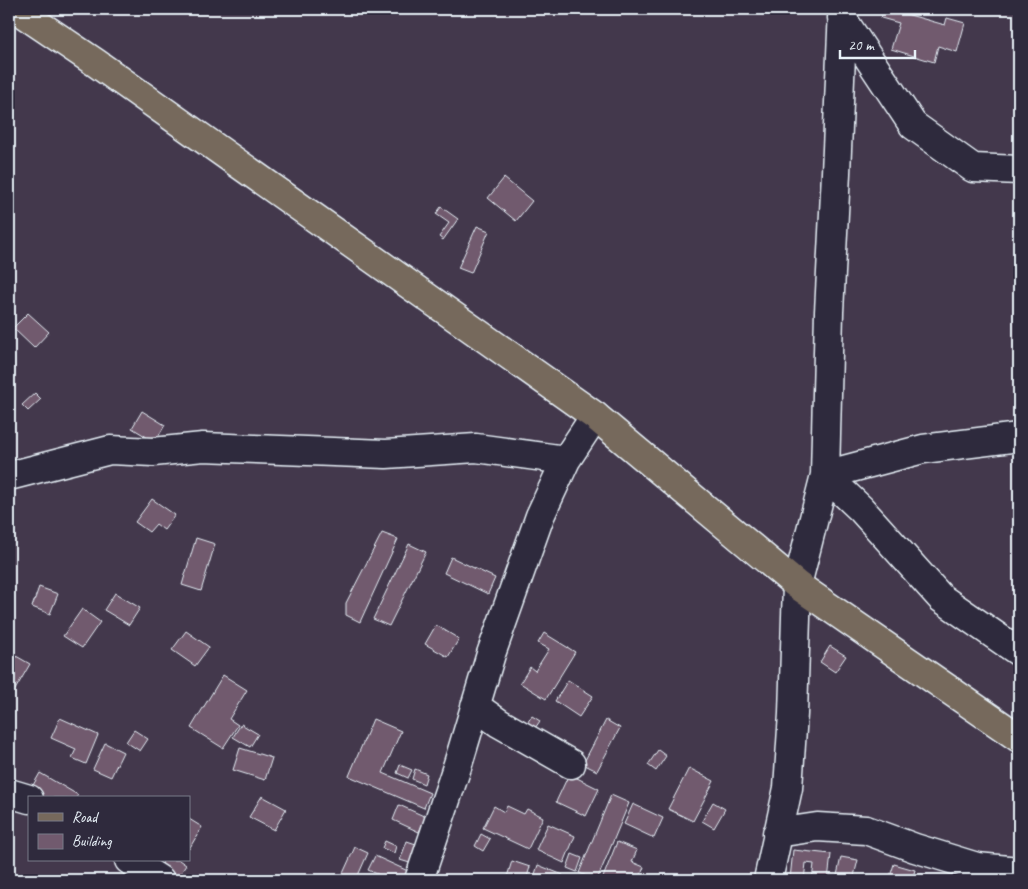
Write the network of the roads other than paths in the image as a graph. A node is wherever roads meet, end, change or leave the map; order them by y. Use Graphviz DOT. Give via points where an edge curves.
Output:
graph roads {
  1 [pos="16,9"];
  2 [pos="842,14"];
  3 [pos="1019,170"];
  4 [pos="595,416"];
  5 [pos="1019,437"];
  6 [pos="566,460"];
  7 [pos="825,475"];
  8 [pos="9,476"];
  9 [pos="797,584"];
  10 [pos="1019,652"];
  11 [pos="475,706"];
  12 [pos="1019,738"];
  13 [pos="571,764"];
  14 [pos="9,793"];
  15 [pos="28,799"];
  16 [pos="777,833"];
  17 [pos="132,862"];
  18 [pos="1019,871"];
  19 [pos="160,880"];
  20 [pos="419,880"];
  21 [pos="768,880"];
  1 -- 4 [label="main road"];
  2 -- 3 [label="street" via="913,125 972,168"];
  2 -- 7 [label="street"];
  4 -- 6 [label="street"];
  4 -- 9 [label="main road"];
  5 -- 7 [label="street" via="924,449"];
  6 -- 8 [label="street" via="476,448 386,454 203,447 153,452 110,450"];
  6 -- 11 [label="street" via="540,516"];
  7 -- 9 [label="street"];
  7 -- 10 [label="street" via="861,509 941,598"];
  9 -- 12 [label="main road"];
  9 -- 16 [label="street" via="788,788"];
  11 -- 13 [label="street"];
  11 -- 20 [label="street"];
  14 -- 15 [label="street"];
  16 -- 18 [label="street" via="817,827 866,830 977,867"];
  16 -- 21 [label="street"];
  17 -- 19 [label="street"];
}
